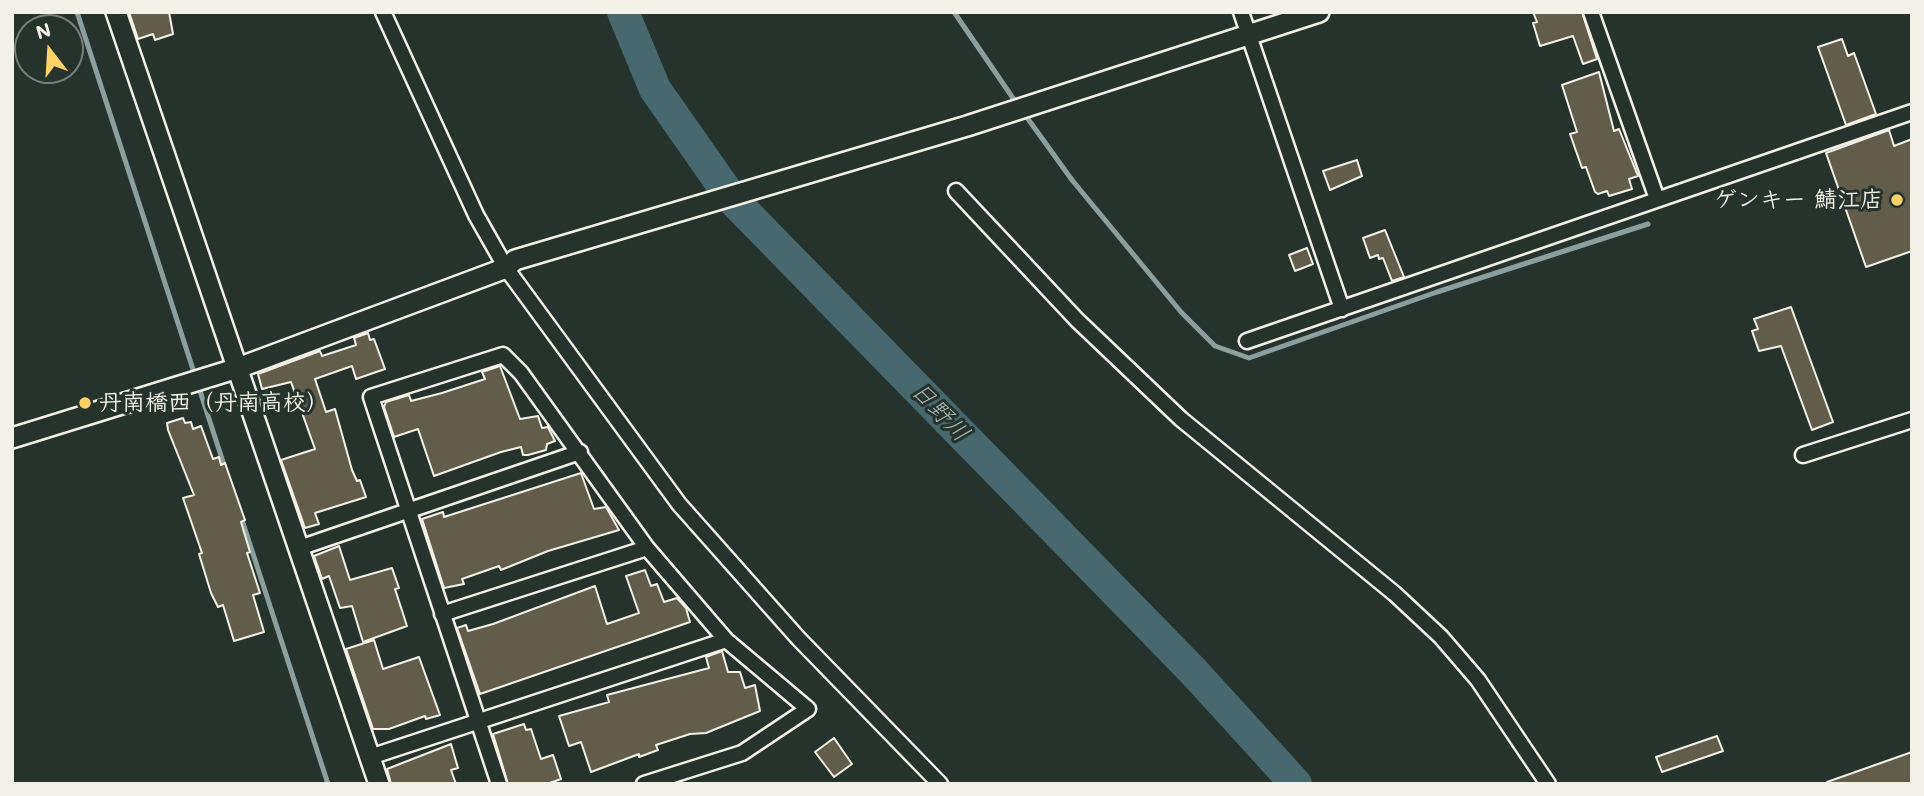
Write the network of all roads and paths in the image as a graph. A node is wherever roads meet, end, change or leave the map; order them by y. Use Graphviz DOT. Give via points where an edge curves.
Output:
graph roads {
  1 [pos="116,12"];
  2 [pos="383,12"];
  3 [pos="1241,12"];
  4 [pos="1319,12"];
  5 [pos="1591,12"];
  6 [pos="1250,36"];
  7 [pos="1912,112"];
  8 [pos="956,191"];
  9 [pos="1657,199"];
  10 [pos="511,264"];
  11 [pos="1342,309"];
  12 [pos="1248,341"];
  13 [pos="237,368"];
  14 [pos="1912,420"];
  15 [pos="12,438"];
  16 [pos="580,452"];
  17 [pos="1802,455"];
  18 [pos="409,511"];
  19 [pos="299,548"];
  20 [pos="648,548"];
  21 [pos="442,614"];
  22 [pos="726,640"];
  23 [pos="478,721"];
  24 [pos="370,757"];
  25 [pos="379,784"];
  26 [pos="499,784"];
  27 [pos="644,784"];
  28 [pos="940,784"];
  29 [pos="1548,784"];
  1 -- 13 [label="street"];
  2 -- 10 [label="street" via="476,215"];
  3 -- 6 [label="street"];
  4 -- 6 [label="street"];
  5 -- 9 [label="street"];
  6 -- 10 [label="street"];
  6 -- 11 [label="street"];
  7 -- 9 [label="street"];
  8 -- 29 [label="street" via="1077,320 1181,419 1441,637 1502,712"];
  9 -- 11 [label="street"];
  10 -- 13 [label="street"];
  10 -- 28 [label="street" via="679,504 798,638"];
  11 -- 12 [label="street"];
  13 -- 15 [label="street"];
  13 -- 19 [label="street"];
  14 -- 17 [label="street"];
  16 -- 18 [label="street"];
  16 -- 18 [label="street" via="503,355 371,397"];
  16 -- 20 [label="street"];
  18 -- 19 [label="street"];
  18 -- 21 [label="street"];
  19 -- 24 [label="street"];
  20 -- 21 [label="street"];
  20 -- 22 [label="street"];
  21 -- 23 [label="street"];
  22 -- 23 [label="street"];
  22 -- 27 [label="street" via="808,709 742,753"];
  23 -- 24 [label="street"];
  23 -- 26 [label="street"];
  24 -- 25 [label="street"];
}
